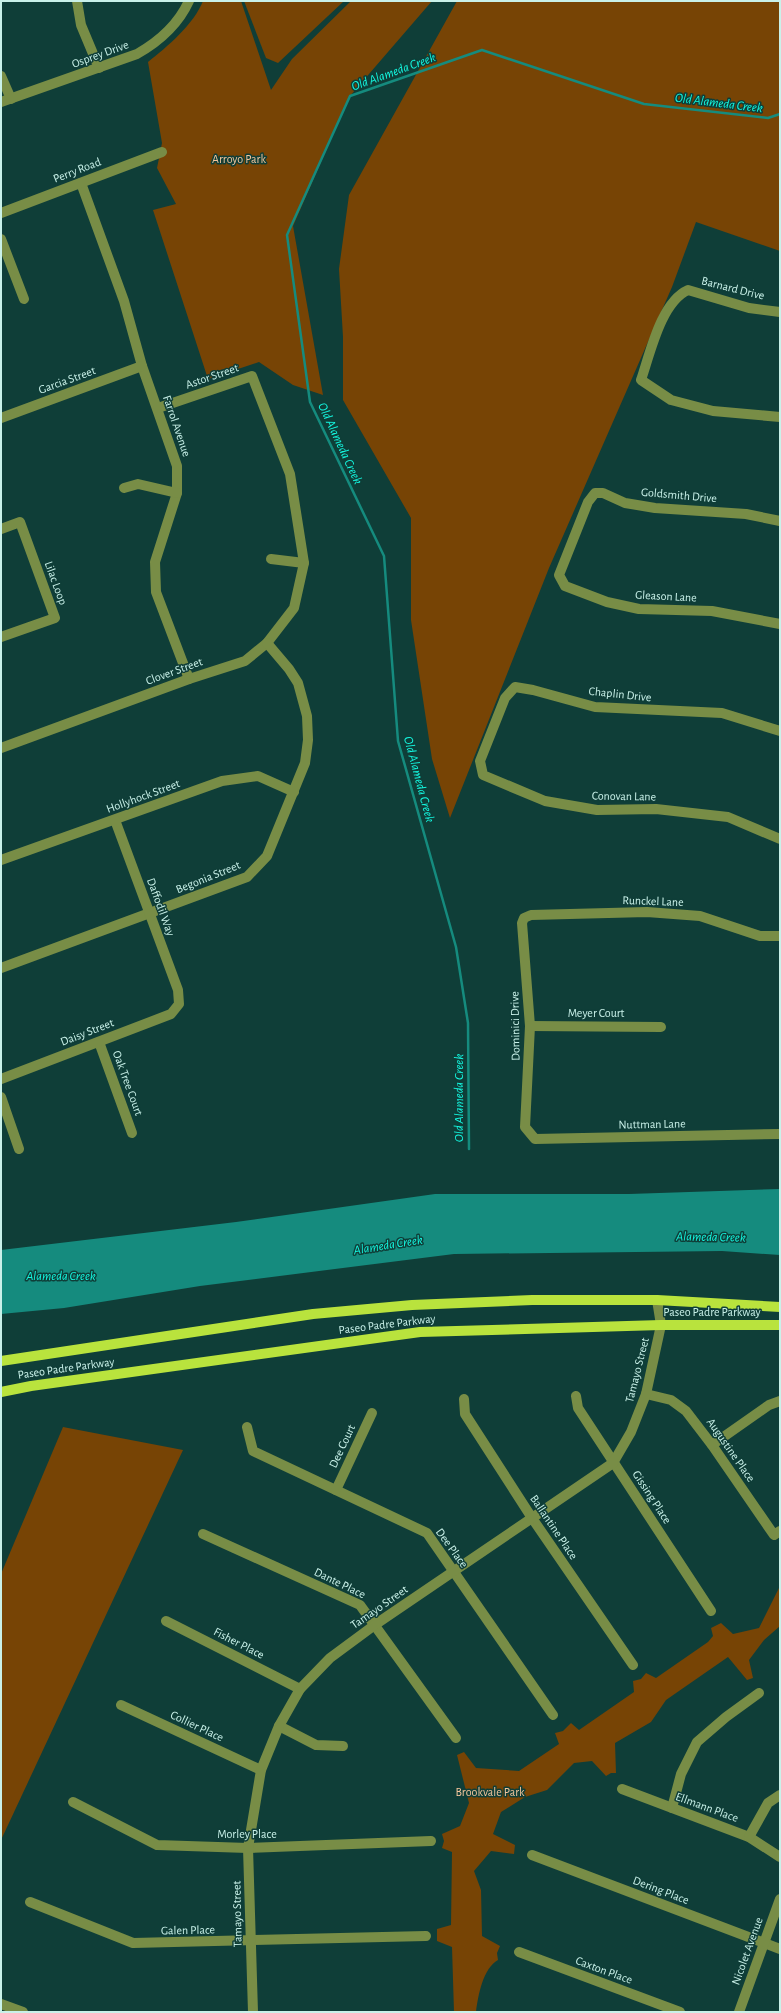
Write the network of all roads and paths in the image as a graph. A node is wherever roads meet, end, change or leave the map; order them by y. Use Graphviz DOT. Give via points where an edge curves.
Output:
graph roads {
  1 [pos="77,1"];
  2 [pos="189,1"];
  3 [pos="99,68"];
  4 [pos="1,76"];
  5 [pos="6,101"];
  6 [pos="162,152"];
  7 [pos="81,183"];
  8 [pos="1,212"];
  9 [pos="1,239"];
  10 [pos="24,299"];
  11 [pos="780,312"];
  12 [pos="142,366"];
  13 [pos="252,376"];
  14 [pos="158,408"];
  15 [pos="780,416"];
  16 [pos="1,418"];
  17 [pos="124,488"];
  18 [pos="178,493"];
  19 [pos="780,521"];
  20 [pos="1,529"];
  21 [pos="271,559"];
  22 [pos="304,563"];
  23 [pos="559,575"];
  24 [pos="780,624"];
  25 [pos="1,637"];
  26 [pos="267,643"];
  27 [pos="189,679"];
  28 [pos="780,731"];
  29 [pos="1,748"];
  30 [pos="480,761"];
  31 [pos="294,792"];
  32 [pos="115,820"];
  33 [pos="780,839"];
  34 [pos="1,860"];
  35 [pos="149,914"];
  36 [pos="524,918"];
  37 [pos="780,936"];
  38 [pos="1,968"];
  39 [pos="179,1004"];
  40 [pos="530,1026"];
  41 [pos="661,1027"];
  42 [pos="99,1042"];
  43 [pos="1,1079"];
  44 [pos="1,1097"];
  45 [pos="132,1133"];
  46 [pos="528,1133"];
  47 [pos="780,1134"];
  48 [pos="19,1149"];
  49 [pos="657,1300"];
  50 [pos="780,1307"];
  51 [pos="660,1325"];
  52 [pos="780,1325"];
  53 [pos="1,1361"];
  54 [pos="1,1392"];
  55 [pos="646,1394"];
  56 [pos="576,1396"];
  57 [pos="464,1399"];
  58 [pos="780,1401"];
  59 [pos="372,1413"];
  60 [pos="247,1427"];
  61 [pos="712,1444"];
  62 [pos="613,1463"];
  63 [pos="336,1490"];
  64 [pos="532,1518"];
  65 [pos="780,1531"];
  66 [pos="203,1534"];
  67 [pos="454,1572"];
  68 [pos="711,1611"];
  69 [pos="166,1621"];
  70 [pos="376,1624"];
  71 [pos="633,1665"];
  72 [pos="300,1689"];
  73 [pos="759,1693"];
  74 [pos="121,1705"];
  75 [pos="553,1715"];
  76 [pos="279,1726"];
  77 [pos="456,1738"];
  78 [pos="343,1746"];
  79 [pos="261,1770"];
  80 [pos="622,1789"];
  81 [pos="780,1795"];
  82 [pos="73,1802"];
  83 [pos="672,1808"];
  84 [pos="749,1837"];
  85 [pos="431,1841"];
  86 [pos="248,1848"];
  87 [pos="532,1855"];
  88 [pos="780,1857"];
  89 [pos="780,1899"];
  90 [pos="30,1902"];
  91 [pos="426,1936"];
  92 [pos="250,1942"];
  93 [pos="764,1943"];
  94 [pos="780,1949"];
  95 [pos="519,1952"];
  96 [pos="1,2004"];
  97 [pos="23,2012"];
  98 [pos="253,2012"];
  99 [pos="680,2012"];
  100 [pos="739,2012"];
  1 -- 3 [label="street" via="81,25"];
  2 -- 3 [label="street, Osprey Drive" via="183,15 151,46"];
  3 -- 5 [label="street, Osprey Drive"];
  4 -- 5 [label="street"];
  6 -- 7 [label="street, Perry Road"];
  7 -- 8 [label="street, Perry Road"];
  7 -- 12 [label="street, Farrol Avenue" via="124,301"];
  9 -- 10 [label="street"];
  11 -- 15 [label="street, Barnard Drive" via="749,308 688,290 671,304 641,380 671,400 713,411"];
  12 -- 14 [label="street, Farrol Avenue"];
  12 -- 16 [label="street, Garcia Street"];
  13 -- 14 [label="street, Astor Street"];
  13 -- 22 [label="street, Clover Street" via="290,474"];
  14 -- 18 [label="street, Farrol Avenue" via="177,466"];
  17 -- 18 [label="street" via="138,484"];
  18 -- 27 [label="street, Farrol Avenue" via="155,562 156,592"];
  19 -- 23 [label="street, Goldsmith Drive" via="746,514 655,508 625,503 603,493 594,493"];
  20 -- 25 [label="street, Lilac Loop" via="20,522 55,618"];
  21 -- 22 [label="street"];
  22 -- 26 [label="street, Clover Street" via="294,608"];
  23 -- 24 [label="street, Gleason Lane" via="565,586 607,602 639,609 712,611"];
  26 -- 27 [label="street, Clover Street" via="245,660"];
  26 -- 31 [label="street, Begonia Street" via="298,683 307,716 308,740 305,763"];
  27 -- 29 [label="street, Clover Street"];
  28 -- 30 [label="street, Chaplin Drive" via="722,713 595,707 515,687 505,698"];
  30 -- 33 [label="street, Conovan Lane" via="484,775 545,802 597,810 656,809 728,817"];
  31 -- 32 [label="street, Hollyhock Street" via="258,776 222,780"];
  31 -- 35 [label="street, Begonia Street" via="267,856 247,877"];
  32 -- 34 [label="street, Hollyhock Street"];
  32 -- 35 [label="street, Daffodil Way"];
  35 -- 38 [label="street, Begonia Street"];
  35 -- 39 [label="street, Daffodil Way" via="178,990"];
  36 -- 37 [label="street, Runckel Lane" via="531,914 648,912 700,916 760,936"];
  36 -- 40 [label="street, Dominici Drive" via="522,923"];
  39 -- 42 [label="street, Daisy Street" via="171,1014"];
  40 -- 41 [label="street, Meyer Court"];
  40 -- 46 [label="street, Dominici Drive" via="525,1127"];
  42 -- 43 [label="street, Daisy Street"];
  42 -- 45 [label="street, Oak Tree Court"];
  44 -- 48 [label="street"];
  46 -- 47 [label="street, Nuttman Lane" via="535,1139"];
  49 -- 50 [label="main road, Paseo Padre Parkway"];
  49 -- 51 [label="street, Tamayo Street"];
  49 -- 53 [label="main road, Paseo Padre Parkway" via="532,1300 389,1307 313,1314"];
  51 -- 52 [label="main road, Paseo Padre Parkway"];
  51 -- 54 [label="main road, Paseo Padre Parkway" via="420,1332"];
  51 -- 55 [label="street, Tamayo Street"];
  55 -- 61 [label="street, Augustine Place" via="671,1400 686,1411"];
  55 -- 62 [label="street, Tamayo Street" via="631,1432"];
  56 -- 62 [label="street, Gissing Place" via="578,1408"];
  57 -- 64 [label="street, Ballantine Place" via="465,1414"];
  58 -- 61 [label="street" via="769,1405"];
  59 -- 63 [label="street, Dee Court"];
  60 -- 63 [label="street, Dee Place" via="253,1451"];
  61 -- 65 [label="street, Augustine Place" via="774,1535"];
  62 -- 64 [label="street, Tamayo Street"];
  62 -- 68 [label="street, Gissing Place"];
  63 -- 67 [label="street, Dee Place" via="427,1534"];
  64 -- 67 [label="street, Tamayo Street"];
  64 -- 71 [label="street, Ballantine Place"];
  66 -- 70 [label="street, Dante Place" via="360,1604"];
  67 -- 70 [label="street, Tamayo Street"];
  67 -- 75 [label="street, Dee Place"];
  69 -- 72 [label="street, Fisher Place"];
  70 -- 72 [label="street, Tamayo Street" via="330,1658"];
  70 -- 77 [label="street, Dante Place"];
  72 -- 76 [label="street, Tamayo Street"];
  73 -- 83 [label="street" via="697,1742 681,1774"];
  74 -- 79 [label="street, Collier Place"];
  76 -- 78 [label="street" via="316,1745"];
  76 -- 79 [label="street, Tamayo Street"];
  79 -- 86 [label="street, Tamayo Street"];
  80 -- 83 [label="street, Ellmann Place"];
  81 -- 84 [label="street" via="768,1803"];
  82 -- 86 [label="street, Morley Place" via="157,1845"];
  83 -- 84 [label="street, Ellmann Place"];
  84 -- 88 [label="street, Ellmann Place"];
  85 -- 86 [label="street, Morley Place"];
  86 -- 92 [label="street, Tamayo Street"];
  87 -- 93 [label="street, Dering Place"];
  89 -- 93 [label="street, Nicolet Avenue"];
  90 -- 92 [label="street, Galen Place" via="133,1944"];
  91 -- 92 [label="street, Galen Place"];
  92 -- 98 [label="street, Tamayo Street"];
  93 -- 94 [label="street, Dering Place"];
  93 -- 100 [label="street, Nicolet Avenue"];
  95 -- 99 [label="street, Caxton Place"];
  96 -- 97 [label="street"];
}
